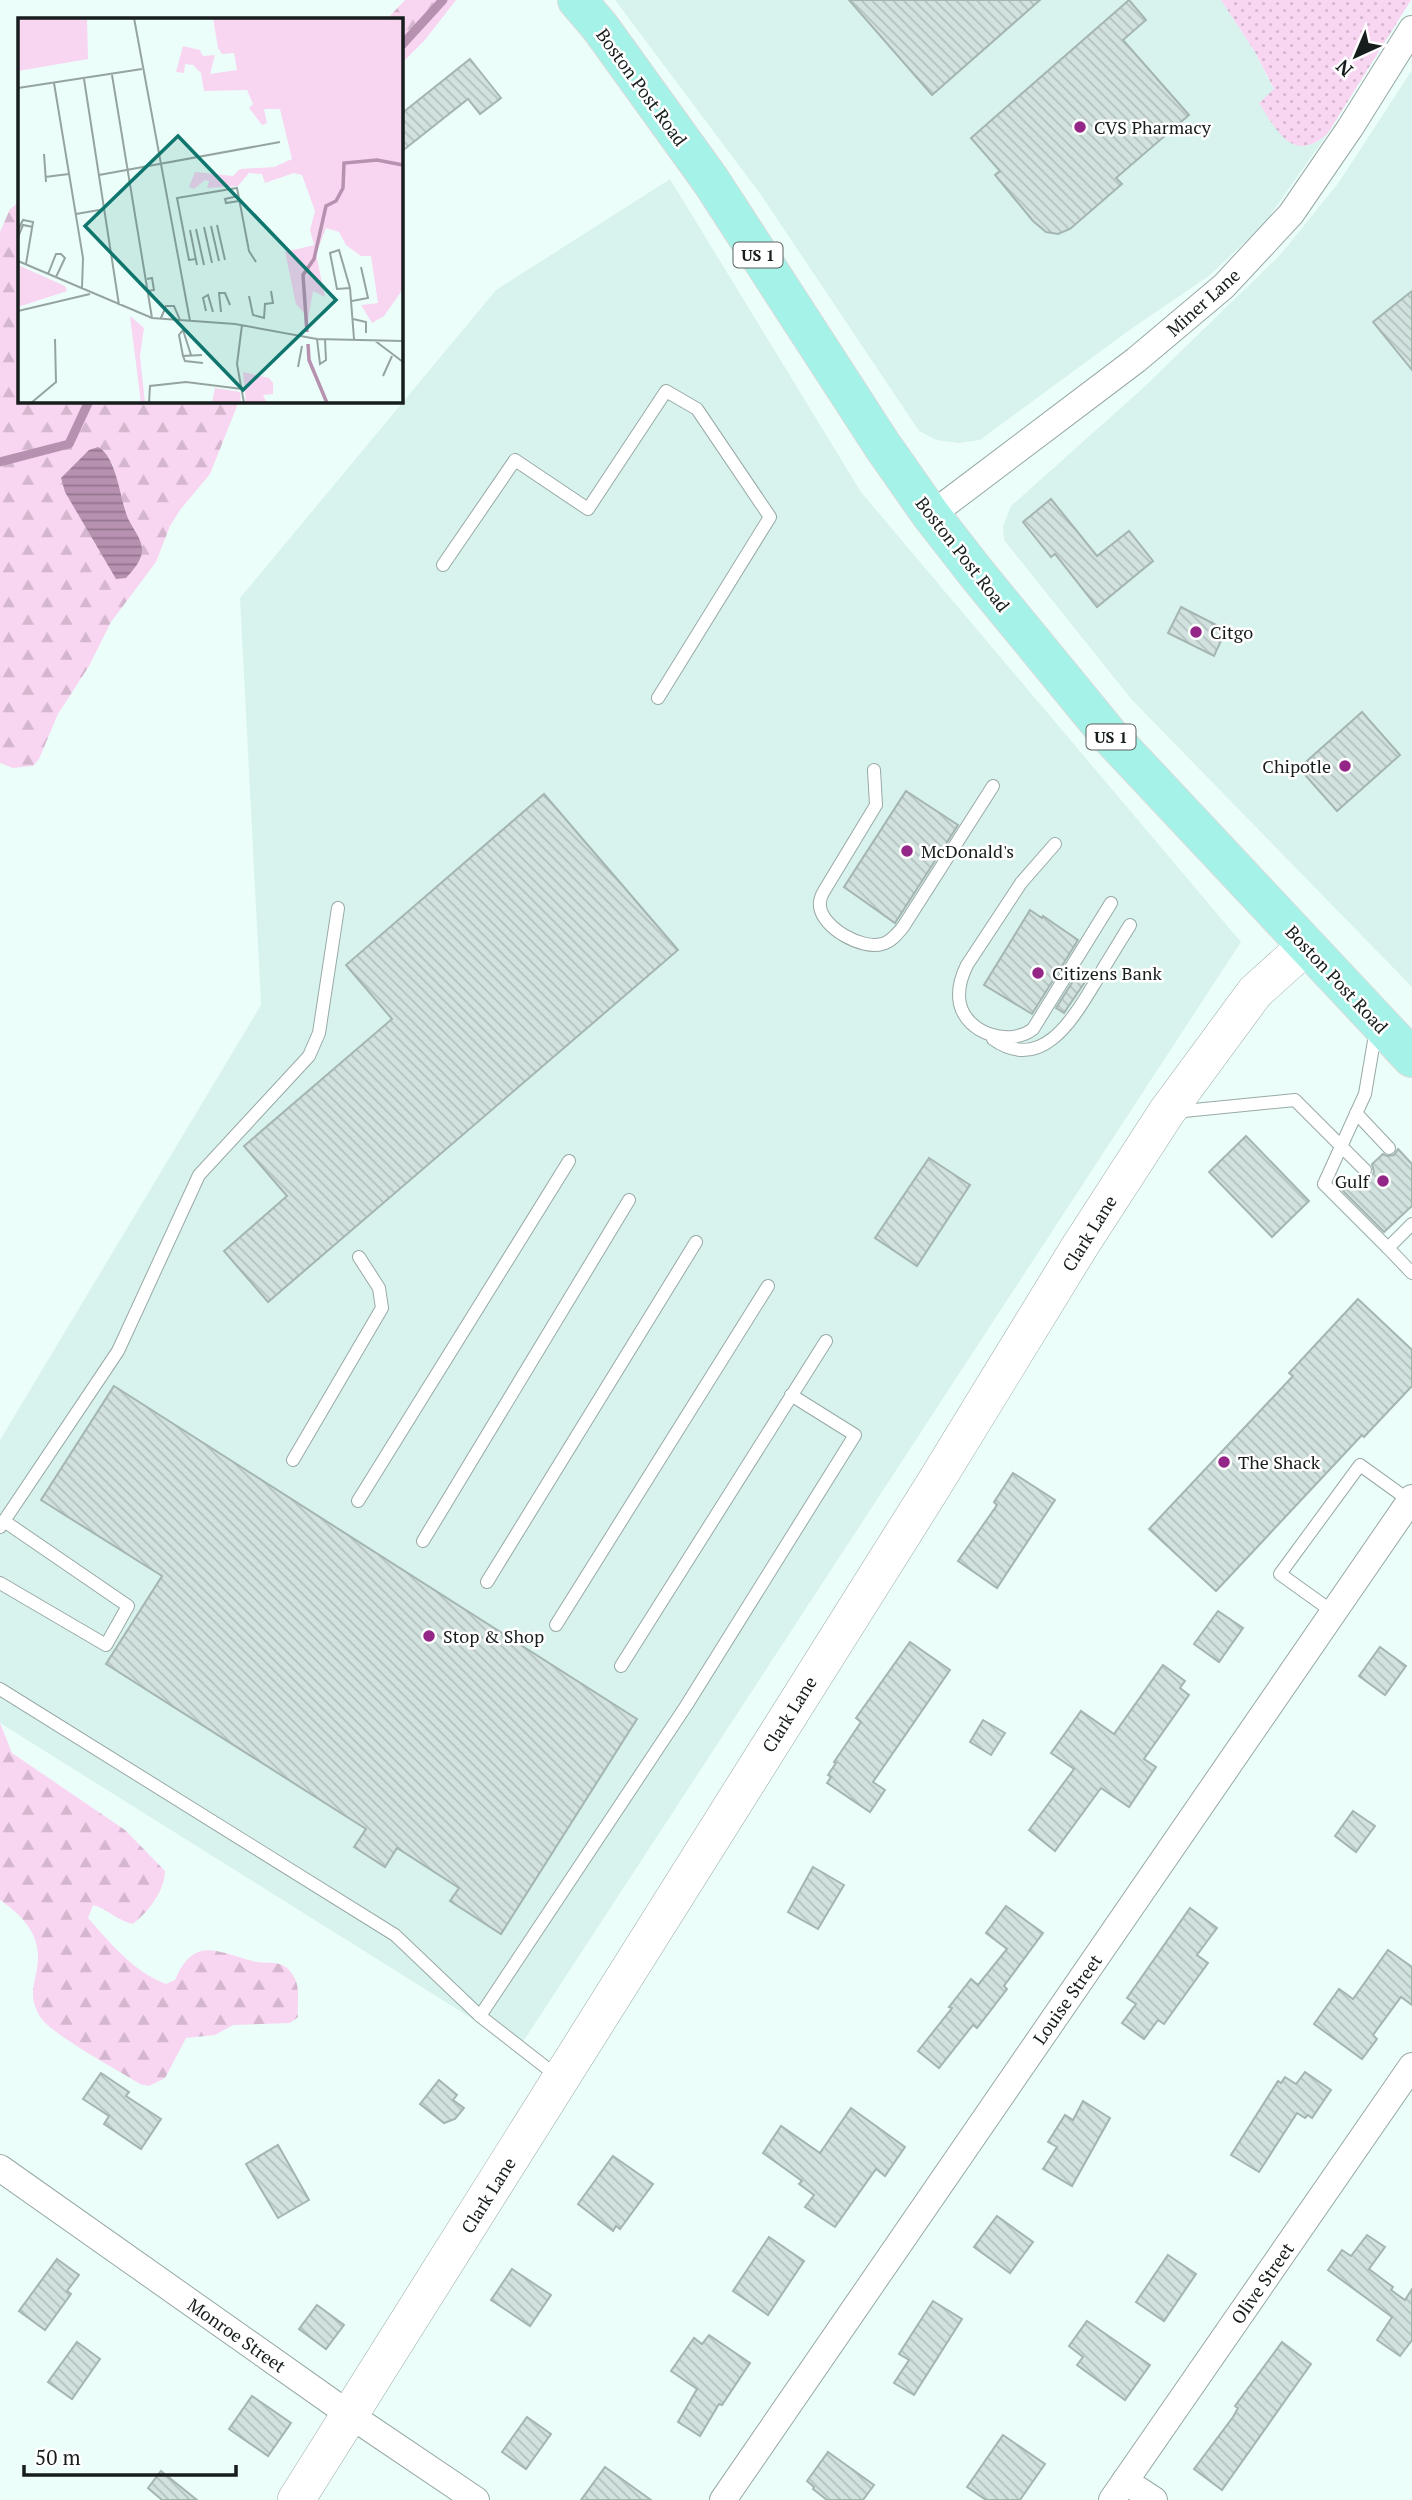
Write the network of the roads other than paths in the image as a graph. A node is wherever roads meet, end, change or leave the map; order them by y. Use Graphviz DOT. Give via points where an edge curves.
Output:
graph roads {
  1 [pos="577,0"];
  2 [pos="1412,29"];
  3 [pos="931,515"];
  4 [pos="443,565"];
  5 [pos="658,698"];
  6 [pos="874,770"];
  7 [pos="993,786"];
  8 [pos="1055,844"];
  9 [pos="1111,902"];
  10 [pos="338,908"];
  11 [pos="1130,925"];
  12 [pos="1306,946"];
  13 [pos="1377,1021"];
  14 [pos="975,1026"];
  15 [pos="1412,1058"];
  16 [pos="1166,1113"];
  17 [pos="1356,1113"];
  18 [pos="1341,1145"];
  19 [pos="1389,1147"];
  20 [pos="569,1161"];
  21 [pos="1365,1170"];
  22 [pos="629,1200"];
  23 [pos="1410,1219"];
  24 [pos="696,1242"];
  25 [pos="1388,1248"];
  26 [pos="359,1257"];
  27 [pos="1412,1273"];
  28 [pos="768,1286"];
  29 [pos="826,1340"];
  30 [pos="791,1395"];
  31 [pos="293,1460"];
  32 [pos="1411,1500"];
  33 [pos="358,1501"];
  34 [pos="2,1524"];
  35 [pos="423,1541"];
  36 [pos="487,1582"];
  37 [pos="0,1583"];
  38 [pos="1333,1612"];
  39 [pos="556,1625"];
  40 [pos="621,1665"];
  41 [pos="0,1689"];
  42 [pos="480,2016"];
  43 [pos="1412,2066"];
  44 [pos="561,2079"];
  45 [pos="0,2168"];
  46 [pos="351,2415"];
  47 [pos="1119,2491"];
  48 [pos="296,2500"];
  49 [pos="476,2500"];
  50 [pos="723,2500"];
  51 [pos="1154,2500"];
  1 -- 3 [label="main road, Boston Post Road / US 1" via="711,181"];
  2 -- 3 [label="street, Miner Lane" via="1291,214 1224,286 1136,360"];
  3 -- 12 [label="main road, Boston Post Road / US 1" via="1110,735"];
  4 -- 5 [label="lane" via="515,460 588,509 666,391 697,409 770,517"];
  6 -- 7 [label="lane" via="876,805 820,905 833,926 870,945 889,941 903,927"];
  8 -- 14 [label="lane" via="1021,883 967,965 961,979 960,1006"];
  9 -- 14 [label="lane" via="1033,1029 1025,1035 1002,1038"];
  10 -- 34 [label="lane" via="319,1032 309,1056 199,1175 118,1351"];
  11 -- 14 [label="lane" via="1072,1020 1056,1037 1034,1048 1009,1048"];
  12 -- 13 [label="main road, Boston Post Road / US 1"];
  12 -- 16 [label="main road, Clark Lane" via="1255,992"];
  13 -- 15 [label="main road, Boston Post Road / US 1"];
  13 -- 17 [label="lane" via="1365,1094"];
  16 -- 18 [label="lane" via="1294,1100"];
  16 -- 44 [label="main road, Clark Lane"];
  17 -- 18 [label="lane"];
  17 -- 19 [label="lane"];
  18 -- 21 [label="lane"];
  18 -- 25 [label="lane" via="1324,1184"];
  20 -- 33 [label="lane"];
  22 -- 35 [label="lane"];
  23 -- 25 [label="lane"];
  24 -- 36 [label="lane"];
  25 -- 27 [label="lane"];
  26 -- 31 [label="lane" via="379,1288 383,1308"];
  28 -- 39 [label="lane"];
  29 -- 30 [label="lane"];
  30 -- 40 [label="lane"];
  30 -- 42 [label="lane" via="855,1435 686,1706"];
  32 -- 38 [label="street, Louise Street"];
  32 -- 38 [label="lane" via="1360,1465 1280,1574"];
  34 -- 37 [label="lane" via="128,1606 106,1645"];
  38 -- 50 [label="street, Louise Street"];
  41 -- 42 [label="lane" via="395,1935"];
  42 -- 44 [label="lane"];
  43 -- 47 [label="street, Olive Street"];
  44 -- 46 [label="main road, Clark Lane"];
  45 -- 46 [label="street, Monroe Street"];
  46 -- 48 [label="main road, Clark Lane"];
  46 -- 49 [label="street, Monroe Street"];
  47 -- 51 [label="street"];
}
